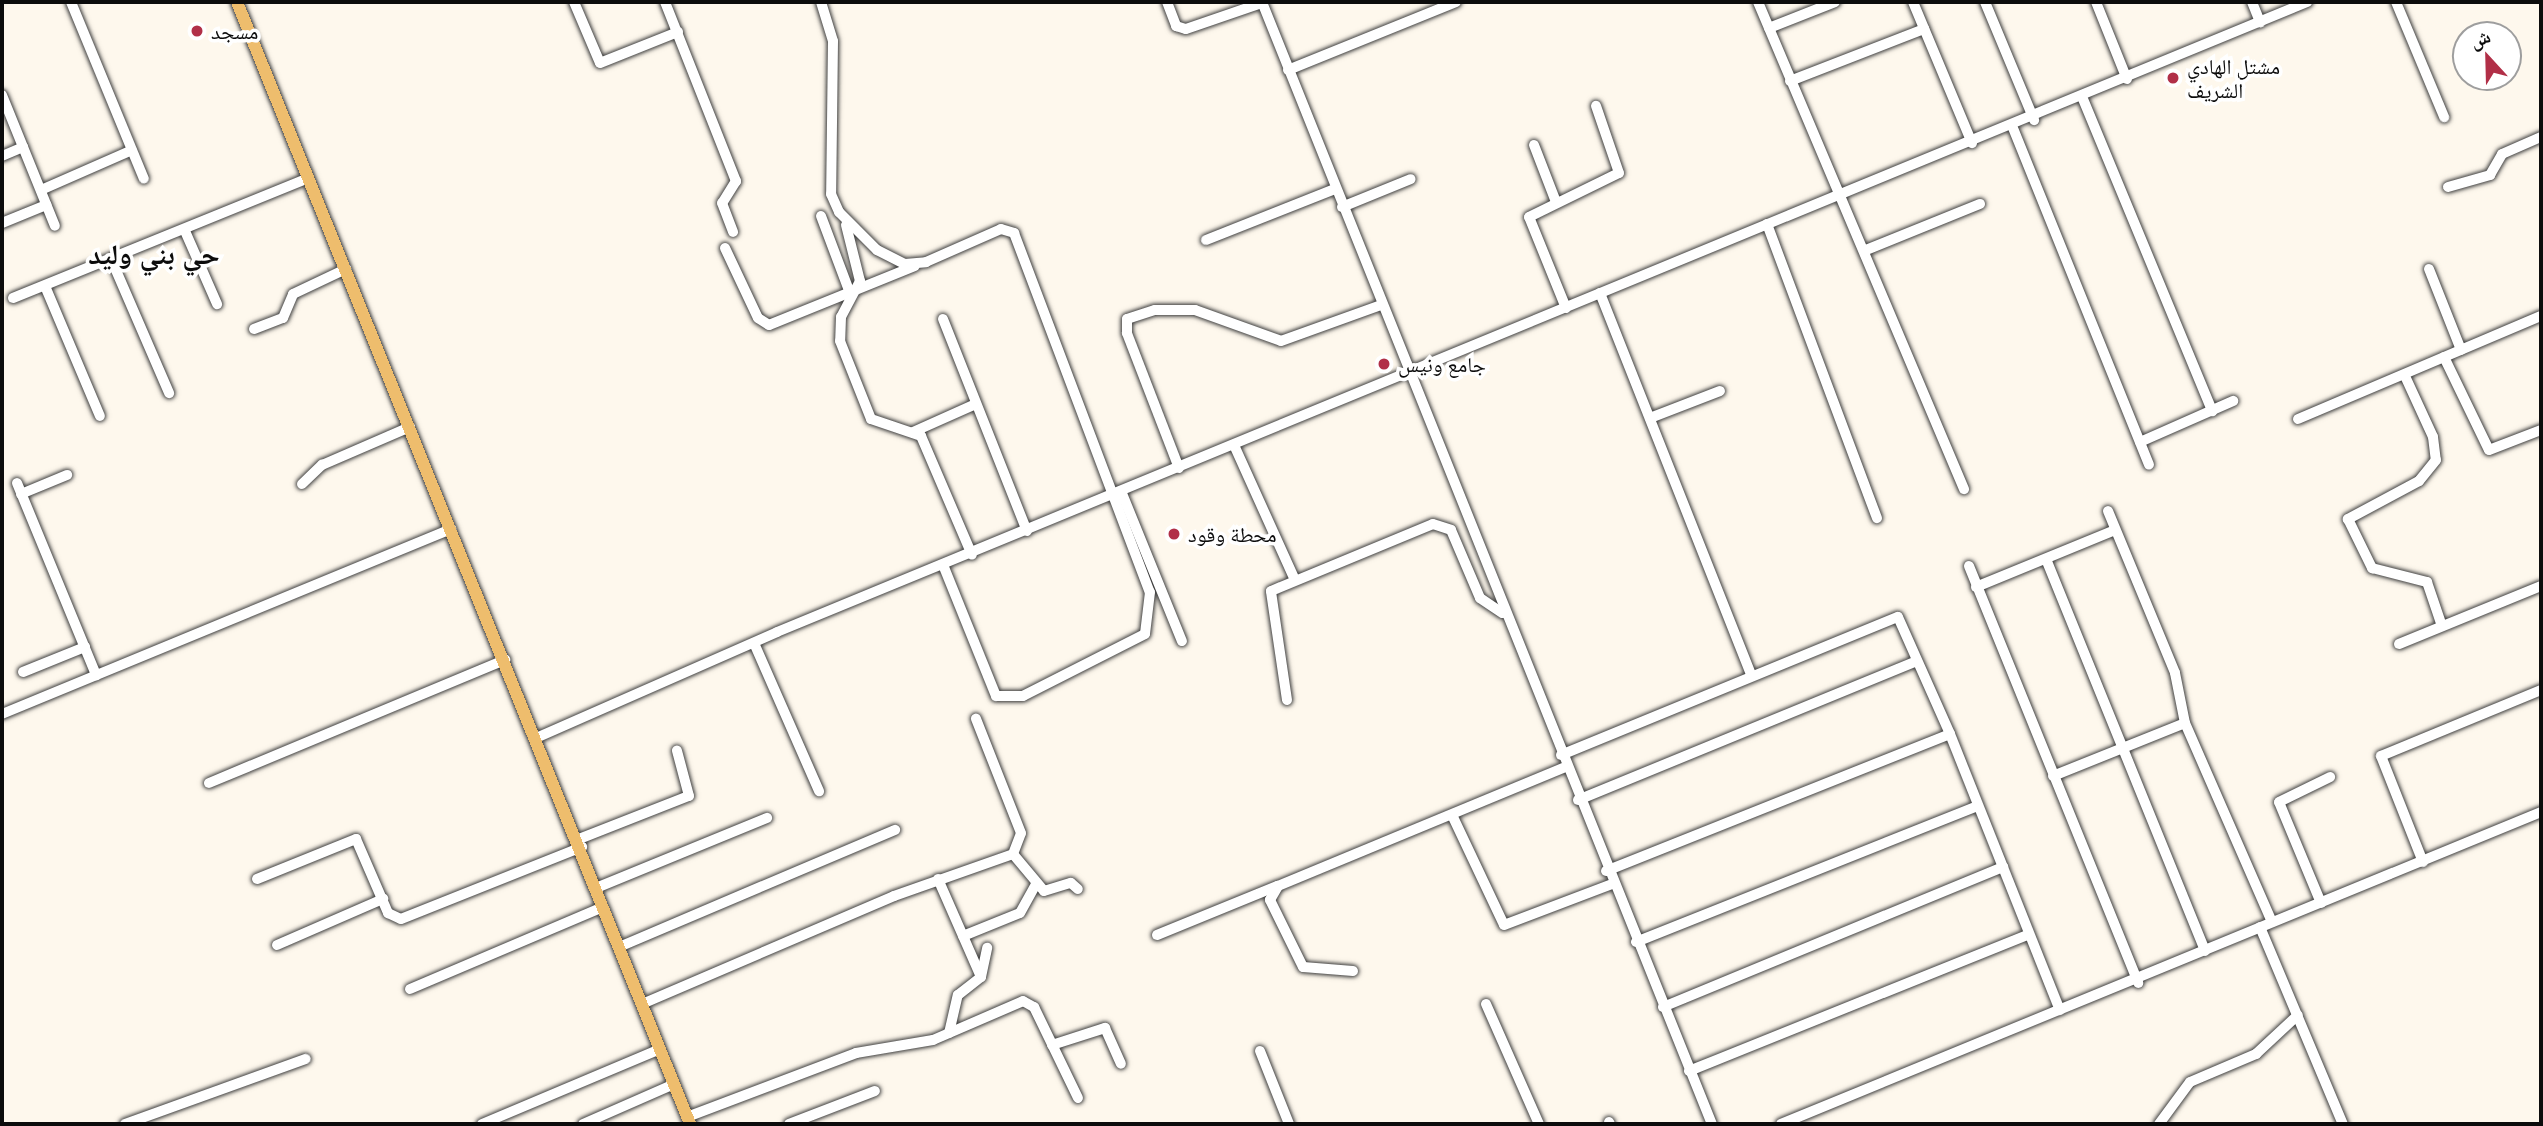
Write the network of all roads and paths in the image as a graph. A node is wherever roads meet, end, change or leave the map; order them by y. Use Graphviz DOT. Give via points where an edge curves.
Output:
graph roads {
  1 [pos="71,2"];
  2 [pos="237,2"];
  3 [pos="574,2"];
  4 [pos="665,2"];
  5 [pos="821,2"];
  6 [pos="1167,2"];
  7 [pos="1262,2"];
  8 [pos="1456,2"];
  9 [pos="1758,2"];
  10 [pos="1835,2"];
  11 [pos="1913,2"];
  12 [pos="1985,2"];
  13 [pos="2096,2"];
  14 [pos="2252,2"];
  15 [pos="2307,2"];
  16 [pos="2396,2"];
  17 [pos="2260,22"];
  18 [pos="1769,28"];
  19 [pos="1924,29"];
  20 [pos="678,32"];
  21 [pos="1288,70"];
  22 [pos="2127,79"];
  23 [pos="1790,80"];
  24 [pos="2,95"];
  25 [pos="2083,99"];
  26 [pos="1596,106"];
  27 [pos="2444,117"];
  28 [pos="2034,120"];
  29 [pos="2013,128"];
  30 [pos="2541,137"];
  31 [pos="1972,143"];
  32 [pos="1534,145"];
  33 [pos="23,147"];
  34 [pos="132,150"];
  35 [pos="2,156"];
  36 [pos="308,178"];
  37 [pos="1411,179"];
  38 [pos="144,180"];
  39 [pos="2448,187"];
  40 [pos="1335,189"];
  41 [pos="41,190"];
  42 [pos="1843,194"];
  43 [pos="1556,202"];
  44 [pos="1980,204"];
  45 [pos="46,205"];
  46 [pos="1342,207"];
  47 [pos="821,216"];
  48 [pos="845,221"];
  49 [pos="2,223"];
  50 [pos="1767,224"];
  51 [pos="55,226"];
  52 [pos="185,232"];
  53 [pos="733,232"];
  54 [pos="1206,240"];
  55 [pos="725,248"];
  56 [pos="1866,250"];
  57 [pos="112,261"];
  58 [pos="926,262"];
  59 [pos="346,269"];
  60 [pos="2429,269"];
  61 [pos="45,286"];
  62 [pos="854,292"];
  63 [pos="1600,293"];
  64 [pos="13,298"];
  65 [pos="217,304"];
  66 [pos="1381,305"];
  67 [pos="1566,308"];
  68 [pos="2541,316"];
  69 [pos="943,319"];
  70 [pos="254,329"];
  71 [pos="2461,350"];
  72 [pos="2444,357"];
  73 [pos="1407,373"];
  74 [pos="2405,376"];
  75 [pos="1720,391"];
  76 [pos="169,393"];
  77 [pos="2233,401"];
  78 [pos="976,404"];
  79 [pos="2212,411"];
  80 [pos="100,416"];
  81 [pos="1650,418"];
  82 [pos="2298,419"];
  83 [pos="410,427"];
  84 [pos="2541,430"];
  85 [pos="913,432"];
  86 [pos="2140,442"];
  87 [pos="1234,444"];
  88 [pos="2149,465"];
  89 [pos="1179,468"];
  90 [pos="67,475"];
  91 [pos="17,483"];
  92 [pos="302,484"];
  93 [pos="1964,489"];
  94 [pos="1118,492"];
  95 [pos="22,494"];
  96 [pos="2108,511"];
  97 [pos="1877,518"];
  98 [pos="451,529"];
  99 [pos="2115,530"];
  100 [pos="1027,531"];
  101 [pos="972,555"];
  102 [pos="2046,559"];
  103 [pos="1969,566"];
  104 [pos="944,567"];
  105 [pos="1295,580"];
  106 [pos="2541,586"];
  107 [pos="1976,587"];
  108 [pos="1502,612"];
  109 [pos="2442,626"];
  110 [pos="1182,640"];
  111 [pos="754,643"];
  112 [pos="2399,644"];
  113 [pos="85,647"];
  114 [pos="505,660"];
  115 [pos="1917,661"];
  116 [pos="23,672"];
  117 [pos="96,675"];
  118 [pos="1751,675"];
  119 [pos="2541,690"];
  120 [pos="1287,700"];
  121 [pos="2,714"];
  122 [pos="976,719"];
  123 [pos="2185,723"];
  124 [pos="1950,734"];
  125 [pos="536,738"];
  126 [pos="2123,747"];
  127 [pos="677,751"];
  128 [pos="1561,755"];
  129 [pos="1565,766"];
  130 [pos="2053,776"];
  131 [pos="2330,777"];
  132 [pos="209,783"];
  133 [pos="819,792"];
  134 [pos="1578,800"];
  135 [pos="1978,806"];
  136 [pos="2541,812"];
  137 [pos="1453,817"];
  138 [pos="767,818"];
  139 [pos="895,830"];
  140 [pos="580,843"];
  141 [pos="1013,854"];
  142 [pos="2423,862"];
  143 [pos="2003,867"];
  144 [pos="1606,871"];
  145 [pos="257,879"];
  146 [pos="938,879"];
  147 [pos="1037,884"];
  148 [pos="1612,884"];
  149 [pos="1278,886"];
  150 [pos="596,888"];
  151 [pos="1078,889"];
  152 [pos="383,898"];
  153 [pos="2321,903"];
  154 [pos="603,908"];
  155 [pos="2272,922"];
  156 [pos="2260,927"];
  157 [pos="1157,935"];
  158 [pos="2028,935"];
  159 [pos="962,936"];
  160 [pos="1636,942"];
  161 [pos="277,944"];
  162 [pos="620,947"];
  163 [pos="987,948"];
  164 [pos="2205,951"];
  165 [pos="1353,971"];
  166 [pos="981,977"];
  167 [pos="2138,983"];
  168 [pos="410,989"];
  169 [pos="642,1004"];
  170 [pos="1486,1004"];
  171 [pos="1663,1007"];
  172 [pos="2060,1010"];
  173 [pos="2298,1015"];
  174 [pos="949,1033"];
  175 [pos="1052,1045"];
  176 [pos="660,1049"];
  177 [pos="1260,1051"];
  178 [pos="306,1059"];
  179 [pos="1121,1064"];
  180 [pos="1689,1071"];
  181 [pos="674,1084"];
  182 [pos="875,1091"];
  183 [pos="1078,1098"];
  184 [pos="689,1121"];
  185 [pos="125,1124"];
  186 [pos="482,1124"];
  187 [pos="583,1124"];
  188 [pos="789,1124"];
  189 [pos="1289,1124"];
  190 [pos="1539,1124"];
  191 [pos="1712,1124"];
  192 [pos="1780,1124"];
  193 [pos="2159,1124"];
  194 [pos="2343,1124"];
  1 -- 34 [label="street"];
  2 -- 36 [label="main road"];
  3 -- 20 [label="street" via="600,63"];
  4 -- 20 [label="street"];
  5 -- 48 [label="street" via="833,41 831,194"];
  6 -- 7 [label="street" via="1176,26 1186,29"];
  7 -- 21 [label="street"];
  8 -- 21 [label="street"];
  9 -- 18 [label="street"];
  10 -- 18 [label="street"];
  11 -- 19 [label="street"];
  12 -- 28 [label="street"];
  13 -- 22 [label="street"];
  14 -- 17 [label="street"];
  15 -- 17 [label="street"];
  16 -- 27 [label="street"];
  17 -- 22 [label="street"];
  18 -- 23 [label="street"];
  19 -- 23 [label="street"];
  19 -- 31 [label="street"];
  20 -- 53 [label="street" via="736,181 722,203"];
  21 -- 40 [label="street"];
  22 -- 25 [label="street"];
  23 -- 42 [label="street" via="1833,186"];
  24 -- 33 [label="street"];
  25 -- 28 [label="street"];
  25 -- 79 [label="street"];
  26 -- 43 [label="street" via="1620,170"];
  28 -- 29 [label="street"];
  29 -- 31 [label="street"];
  29 -- 86 [label="street"];
  30 -- 39 [label="street" via="2502,154 2490,175"];
  31 -- 42 [label="street"];
  32 -- 43 [label="street"];
  33 -- 35 [label="street"];
  33 -- 41 [label="street"];
  34 -- 38 [label="street"];
  34 -- 41 [label="street"];
  36 -- 52 [label="street"];
  36 -- 59 [label="main road"];
  37 -- 46 [label="street"];
  40 -- 46 [label="street"];
  40 -- 54 [label="street"];
  41 -- 45 [label="street"];
  42 -- 50 [label="street"];
  42 -- 56 [label="street"];
  43 -- 67 [label="street" via="1529,217"];
  44 -- 56 [label="street"];
  45 -- 49 [label="street"];
  45 -- 51 [label="street"];
  46 -- 66 [label="street"];
  47 -- 62 [label="street"];
  48 -- 58 [label="street" via="894,260"];
  48 -- 62 [label="street"];
  50 -- 63 [label="street"];
  50 -- 97 [label="street"];
  52 -- 57 [label="street"];
  52 -- 65 [label="street"];
  55 -- 62 [label="street" via="758,317 769,325"];
  56 -- 93 [label="street"];
  57 -- 61 [label="street"];
  57 -- 76 [label="street"];
  58 -- 62 [label="street"];
  58 -- 94 [label="street" via="1001,229 1014,233"];
  59 -- 70 [label="street" via="293,294 283,318"];
  59 -- 83 [label="main road"];
  60 -- 71 [label="street"];
  61 -- 64 [label="street"];
  61 -- 80 [label="street"];
  62 -- 85 [label="street" via="841,317 840,341 871,419"];
  63 -- 67 [label="street"];
  63 -- 81 [label="street"];
  66 -- 73 [label="street"];
  66 -- 89 [label="street" via="1281,341 1195,310 1155,310 1127,319 1127,334"];
  67 -- 73 [label="street"];
  68 -- 71 [label="street"];
  69 -- 78 [label="street"];
  71 -- 72 [label="street"];
  72 -- 74 [label="street"];
  72 -- 84 [label="street" via="2489,450 2504,449"];
  73 -- 87 [label="street"];
  73 -- 108 [label="street"];
  74 -- 82 [label="street"];
  74 -- 109 [label="street" via="2433,438 2436,460 2419,481 2348,519 2372,568 2427,582"];
  75 -- 81 [label="street"];
  77 -- 79 [label="street"];
  78 -- 85 [label="street"];
  78 -- 100 [label="street"];
  79 -- 86 [label="street"];
  81 -- 118 [label="street"];
  83 -- 92 [label="street" via="322,465"];
  83 -- 98 [label="main road"];
  85 -- 101 [label="street" via="921,436"];
  86 -- 88 [label="street"];
  87 -- 89 [label="street"];
  87 -- 105 [label="street"];
  89 -- 94 [label="street"];
  90 -- 95 [label="street"];
  91 -- 95 [label="street"];
  94 -- 100 [label="street"];
  94 -- 104 [label="street" via="1150,592 1143,637 1023,696 996,696"];
  94 -- 110 [label="street"];
  95 -- 113 [label="street"];
  96 -- 99 [label="street"];
  98 -- 114 [label="main road"];
  98 -- 117 [label="street"];
  99 -- 102 [label="street"];
  99 -- 123 [label="street" via="2175,673"];
  100 -- 101 [label="street"];
  101 -- 104 [label="street"];
  102 -- 107 [label="street"];
  102 -- 126 [label="street"];
  103 -- 107 [label="street"];
  104 -- 111 [label="street"];
  105 -- 108 [label="street" via="1440,523 1455,534 1480,598"];
  105 -- 120 [label="street" via="1271,591"];
  106 -- 109 [label="street"];
  107 -- 130 [label="street"];
  108 -- 128 [label="street"];
  109 -- 112 [label="street"];
  111 -- 125 [label="street"];
  111 -- 133 [label="street"];
  113 -- 116 [label="street"];
  113 -- 117 [label="street"];
  114 -- 125 [label="main road"];
  114 -- 132 [label="street"];
  115 -- 118 [label="street" via="1898,617"];
  115 -- 124 [label="street"];
  115 -- 134 [label="street"];
  117 -- 121 [label="street"];
  118 -- 128 [label="street"];
  119 -- 142 [label="street" via="2381,756"];
  122 -- 141 [label="street" via="1021,833"];
  123 -- 126 [label="street"];
  123 -- 155 [label="street"];
  124 -- 135 [label="street"];
  124 -- 144 [label="street"];
  125 -- 140 [label="main road"];
  126 -- 130 [label="street"];
  126 -- 164 [label="street"];
  127 -- 140 [label="street" via="689,796"];
  128 -- 129 [label="street"];
  129 -- 134 [label="street"];
  129 -- 137 [label="street"];
  130 -- 167 [label="street"];
  131 -- 153 [label="street" via="2279,802"];
  134 -- 144 [label="street"];
  135 -- 143 [label="street"];
  135 -- 160 [label="street"];
  136 -- 142 [label="street"];
  137 -- 148 [label="street" via="1504,925"];
  137 -- 149 [label="street"];
  138 -- 150 [label="street"];
  139 -- 162 [label="street"];
  140 -- 150 [label="main road"];
  140 -- 152 [label="street" via="414,916 394,918"];
  141 -- 146 [label="street"];
  141 -- 147 [label="street"];
  142 -- 153 [label="street"];
  143 -- 158 [label="street"];
  143 -- 171 [label="street"];
  144 -- 148 [label="street"];
  145 -- 152 [label="street" via="356,839"];
  146 -- 159 [label="street"];
  146 -- 169 [label="street"];
  147 -- 151 [label="street" via="1044,891 1071,883"];
  147 -- 159 [label="street" via="1020,913"];
  148 -- 160 [label="street"];
  149 -- 157 [label="street"];
  149 -- 165 [label="street" via="1270,900 1303,967"];
  150 -- 154 [label="main road"];
  152 -- 161 [label="street"];
  153 -- 155 [label="street"];
  154 -- 162 [label="main road"];
  154 -- 168 [label="street"];
  155 -- 156 [label="street"];
  156 -- 164 [label="street"];
  156 -- 173 [label="street"];
  158 -- 172 [label="street"];
  158 -- 180 [label="street"];
  159 -- 166 [label="street"];
  160 -- 171 [label="street"];
  162 -- 169 [label="main road"];
  163 -- 166 [label="street"];
  164 -- 167 [label="street"];
  166 -- 174 [label="street" via="958,995"];
  167 -- 172 [label="street"];
  169 -- 176 [label="main road"];
  170 -- 190 [label="street"];
  171 -- 180 [label="street"];
  172 -- 192 [label="street"];
  173 -- 193 [label="street" via="2256,1054 2190,1082"];
  173 -- 194 [label="street"];
  174 -- 175 [label="street" via="1023,1001 1034,1007"];
  174 -- 184 [label="street" via="914,1046 856,1053"];
  175 -- 179 [label="street" via="1105,1028"];
  175 -- 183 [label="street"];
  176 -- 181 [label="main road"];
  176 -- 186 [label="street"];
  177 -- 189 [label="street"];
  178 -- 185 [label="street"];
  180 -- 191 [label="street"];
  181 -- 184 [label="main road"];
  181 -- 187 [label="street"];
  182 -- 188 [label="street"];
}
